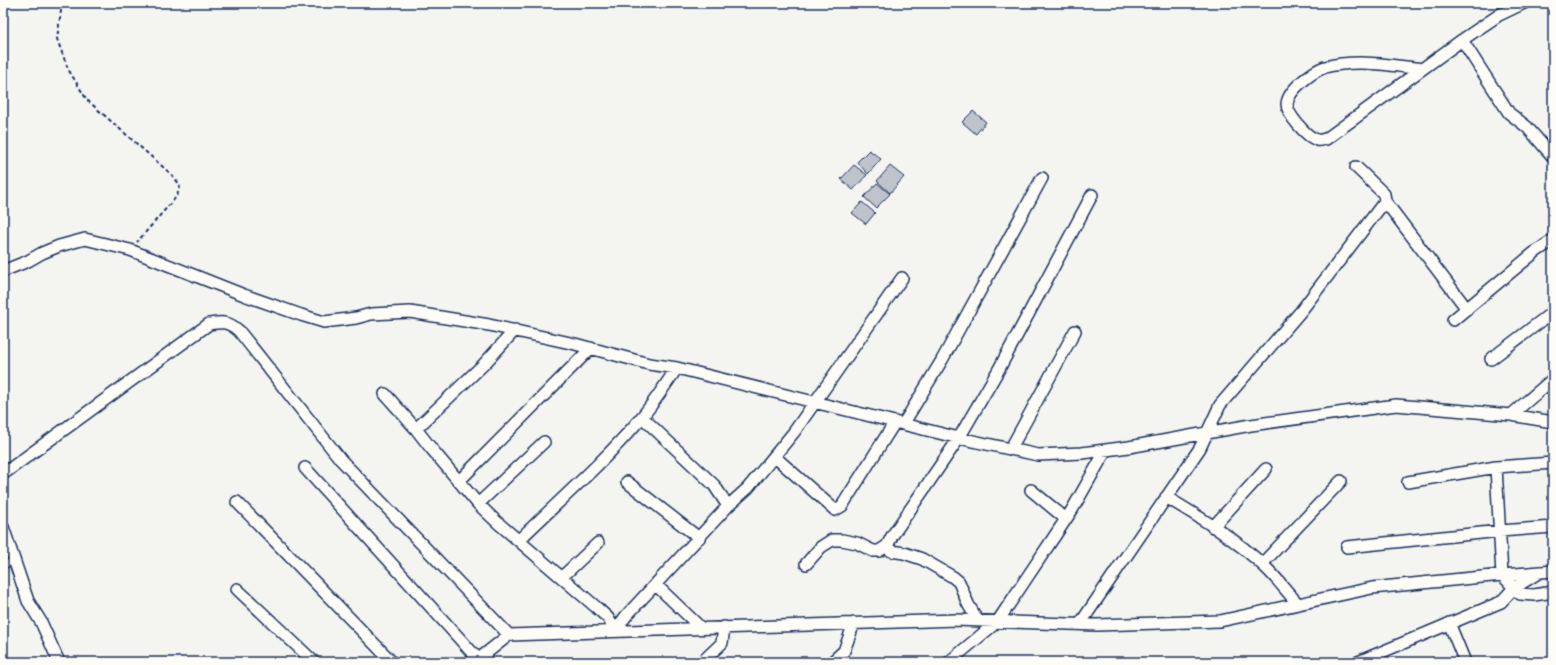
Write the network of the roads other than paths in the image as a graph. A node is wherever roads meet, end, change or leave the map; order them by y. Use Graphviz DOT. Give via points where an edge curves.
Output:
graph roads {
  1 [pos="1524,3"];
  2 [pos="1462,40"];
  3 [pos="1422,69"];
  4 [pos="1553,157"];
  5 [pos="1356,167"];
  6 [pos="1042,178"];
  7 [pos="1092,195"];
  8 [pos="1385,202"];
  9 [pos="1553,240"];
  10 [pos="3,271"];
  11 [pos="902,278"];
  12 [pos="1467,309"];
  13 [pos="1553,312"];
  14 [pos="1454,320"];
  15 [pos="515,330"];
  16 [pos="1075,331"];
  17 [pos="591,348"];
  18 [pos="1491,359"];
  19 [pos="677,368"];
  20 [pos="1553,379"];
  21 [pos="385,394"];
  22 [pos="814,402"];
  23 [pos="1511,415"];
  24 [pos="642,417"];
  25 [pos="1553,422"];
  26 [pos="899,423"];
  27 [pos="416,429"];
  28 [pos="1207,432"];
  29 [pos="959,438"];
  30 [pos="544,442"];
  31 [pos="1011,448"];
  32 [pos="1106,450"];
  33 [pos="775,457"];
  34 [pos="1553,463"];
  35 [pos="1496,467"];
  36 [pos="305,468"];
  37 [pos="1266,469"];
  38 [pos="3,474"];
  39 [pos="459,481"];
  40 [pos="1341,481"];
  41 [pos="627,482"];
  42 [pos="1408,482"];
  43 [pos="1031,490"];
  44 [pos="1166,497"];
  45 [pos="238,502"];
  46 [pos="478,504"];
  47 [pos="728,506"];
  48 [pos="1066,519"];
  49 [pos="3,527"];
  50 [pos="1213,527"];
  51 [pos="1553,527"];
  52 [pos="1500,531"];
  53 [pos="699,538"];
  54 [pos="520,540"];
  55 [pos="598,544"];
  56 [pos="887,546"];
  57 [pos="1347,547"];
  58 [pos="14,560"];
  59 [pos="806,564"];
  60 [pos="1262,564"];
  61 [pos="3,566"];
  62 [pos="1553,571"];
  63 [pos="1538,573"];
  64 [pos="1502,575"];
  65 [pos="562,577"];
  66 [pos="656,585"];
  67 [pos="1514,588"];
  68 [pos="237,589"];
  69 [pos="1553,592"];
  70 [pos="1298,604"];
  71 [pos="978,621"];
  72 [pos="998,622"];
  73 [pos="854,623"];
  74 [pos="1449,623"];
  75 [pos="1080,624"];
  76 [pos="724,627"];
  77 [pos="701,628"];
  78 [pos="616,631"];
  79 [pos="509,635"];
  80 [pos="476,661"];
  81 [pos="59,662"];
  82 [pos="314,662"];
  83 [pos="392,662"];
  84 [pos="702,662"];
  85 [pos="832,662"];
  86 [pos="948,662"];
  87 [pos="1358,662"];
  88 [pos="1465,662"];
  1 -- 2 [label="street" via="1499,15"];
  2 -- 3 [label="street"];
  2 -- 4 [label="street" via="1509,113 1527,127"];
  3 -- 3 [label="street" via="1369,63 1347,63 1324,68 1307,77 1293,91 1287,103 1288,111 1307,134 1317,140 1326,139"];
  5 -- 8 [label="street" via="1384,194"];
  6 -- 26 [label="street" via="942,360"];
  7 -- 29 [label="street"];
  8 -- 12 [label="street"];
  8 -- 28 [label="street" via="1301,311 1220,405"];
  9 -- 12 [label="street"];
  10 -- 15 [label="street" via="59,246 85,239 130,250 244,295 324,322 370,314 410,312"];
  11 -- 22 [label="street"];
  12 -- 14 [label="street"];
  13 -- 18 [label="street"];
  15 -- 17 [label="street"];
  15 -- 27 [label="street" via="484,364"];
  16 -- 31 [label="street"];
  17 -- 19 [label="street" via="649,364"];
  17 -- 39 [label="street"];
  19 -- 22 [label="street"];
  19 -- 24 [label="street"];
  20 -- 23 [label="street"];
  21 -- 27 [label="street"];
  22 -- 26 [label="street"];
  22 -- 33 [label="street"];
  23 -- 25 [label="street"];
  23 -- 28 [label="street" via="1396,405"];
  24 -- 47 [label="street" via="714,484"];
  24 -- 54 [label="street" via="605,458"];
  26 -- 29 [label="street"];
  26 -- 33 [label="street" via="842,506 835,510"];
  27 -- 39 [label="street"];
  28 -- 32 [label="street"];
  28 -- 44 [label="street" via="1200,448"];
  29 -- 31 [label="street"];
  29 -- 56 [label="street"];
  30 -- 46 [label="street"];
  31 -- 32 [label="street" via="1038,455"];
  32 -- 48 [label="street"];
  33 -- 47 [label="street"];
  34 -- 35 [label="street"];
  35 -- 42 [label="street"];
  35 -- 52 [label="street"];
  36 -- 80 [label="street"];
  37 -- 50 [label="street"];
  38 -- 79 [label="street" via="209,324 231,324 341,460"];
  39 -- 46 [label="street"];
  40 -- 60 [label="street"];
  41 -- 53 [label="street"];
  43 -- 48 [label="street"];
  44 -- 50 [label="street"];
  44 -- 75 [label="street"];
  45 -- 83 [label="street"];
  46 -- 54 [label="street"];
  47 -- 53 [label="street"];
  48 -- 72 [label="street"];
  49 -- 58 [label="street"];
  50 -- 60 [label="street"];
  51 -- 52 [label="street"];
  52 -- 57 [label="street"];
  52 -- 64 [label="street"];
  53 -- 66 [label="street"];
  54 -- 65 [label="street"];
  55 -- 65 [label="street"];
  56 -- 59 [label="street" via="879,551 873,551 857,543 832,540 821,547"];
  56 -- 71 [label="street" via="891,551 922,559 953,577 959,582"];
  58 -- 61 [label="lane"];
  58 -- 81 [label="street" via="28,601 41,622"];
  60 -- 70 [label="street"];
  62 -- 63 [label="street"];
  63 -- 64 [label="street"];
  63 -- 67 [label="street"];
  64 -- 67 [label="street"];
  64 -- 70 [label="street" via="1372,588"];
  65 -- 78 [label="street" via="608,618"];
  66 -- 77 [label="street"];
  66 -- 78 [label="street" via="626,616"];
  67 -- 69 [label="street" via="1520,594"];
  67 -- 74 [label="street" via="1501,602"];
  68 -- 82 [label="street"];
  70 -- 75 [label="street" via="1220,621"];
  71 -- 72 [label="street"];
  71 -- 73 [label="street"];
  72 -- 75 [label="street"];
  72 -- 86 [label="street"];
  73 -- 76 [label="street"];
  73 -- 85 [label="street" via="844,651"];
  74 -- 87 [label="street"];
  74 -- 88 [label="street"];
  76 -- 77 [label="street"];
  76 -- 84 [label="street" via="722,643"];
  77 -- 78 [label="street"];
  78 -- 79 [label="street"];
  79 -- 80 [label="street"];
}
